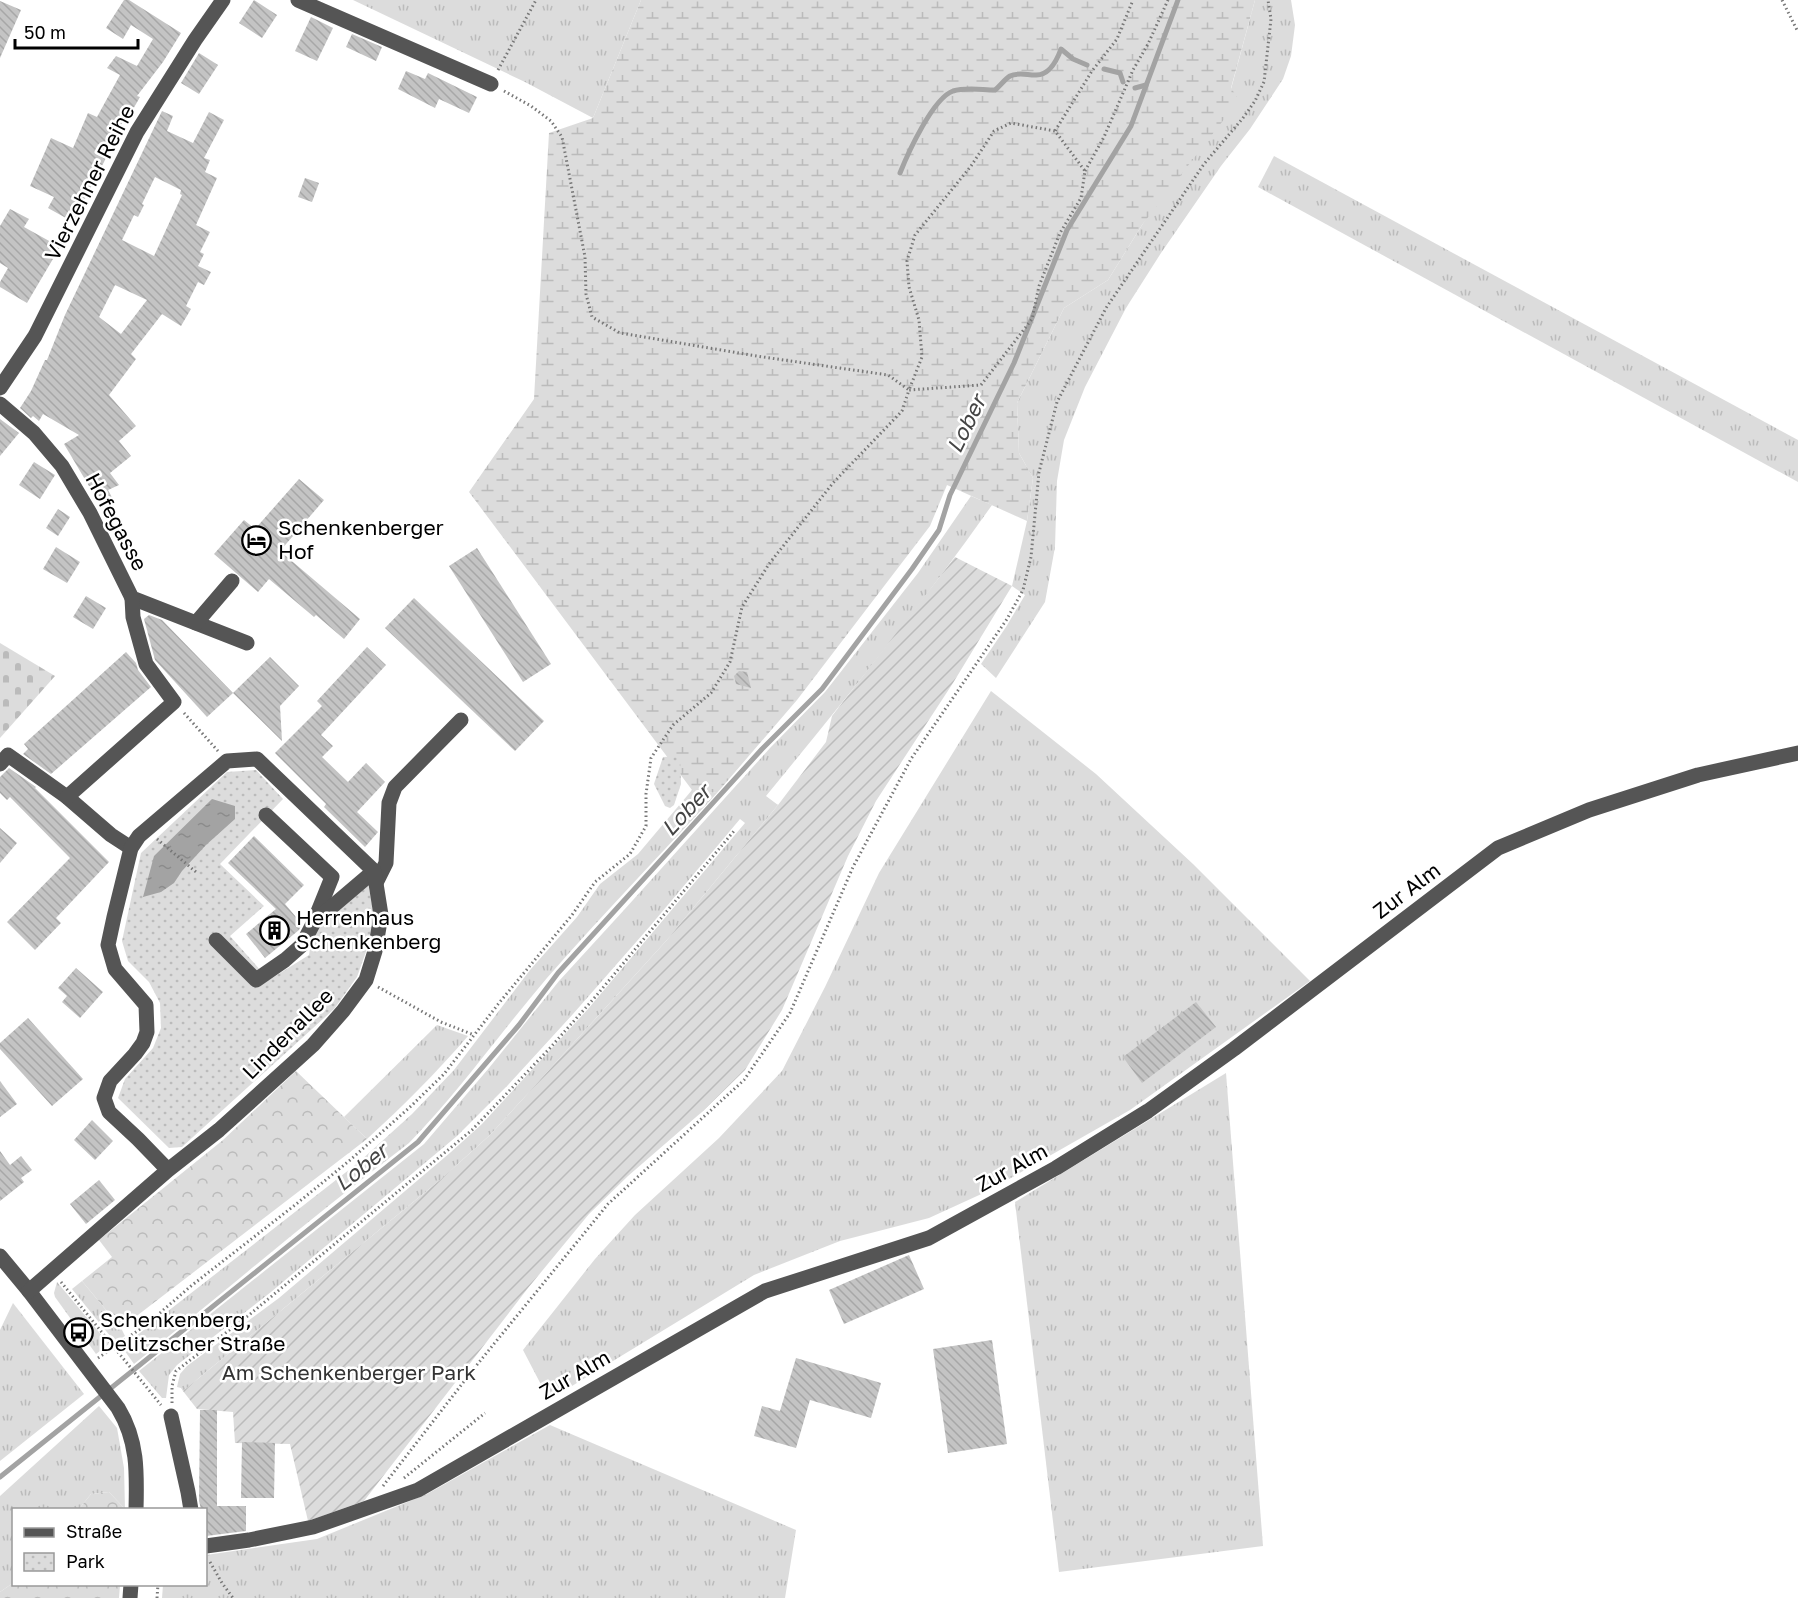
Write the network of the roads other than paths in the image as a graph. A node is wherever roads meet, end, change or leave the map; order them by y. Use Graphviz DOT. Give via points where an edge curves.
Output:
graph roads {
  1 [pos="223,0"];
  2 [pos="298,0"];
  3 [pos="491,84"];
  4 [pos="0,388"];
  5 [pos="0,404"];
  6 [pos="232,581"];
  7 [pos="132,598"];
  8 [pos="196,623"];
  9 [pos="247,643"];
  10 [pos="461,720"];
  11 [pos="1798,753"];
  12 [pos="4,759"];
  13 [pos="67,797"];
  14 [pos="266,815"];
  15 [pos="131,848"];
  16 [pos="375,877"];
  17 [pos="314,922"];
  18 [pos="216,940"];
  19 [pos="168,1170"];
  20 [pos="0,1256"];
  21 [pos="29,1292"];
  22 [pos="171,1416"];
  23 [pos="136,1508"];
  24 [pos="191,1508"];
  25 [pos="207,1546"];
  1 -- 4 [label="street, Vierzehner Reihe" via="137,132 34,336"];
  2 -- 3 [label="street"];
  5 -- 7 [label="street, Hofegasse" via="34,433 62,466"];
  6 -- 8 [label="street"];
  7 -- 8 [label="street, Hofegasse"];
  7 -- 13 [label="street" via="146,664 174,702"];
  8 -- 9 [label="street, Hofegasse"];
  10 -- 16 [label="street" via="395,787 389,803 386,863"];
  11 -- 25 [label="street, Zur Alm" via="1698,775 1589,810 1498,848 1148,1112 929,1238 765,1290 418,1490 313,1527"];
  12 -- 13 [label="street"];
  13 -- 15 [label="street"];
  14 -- 17 [label="street" via="332,877"];
  15 -- 16 [label="street" via="227,761 257,759"];
  15 -- 19 [label="street" via="108,945 115,969 146,1005 147,1032 135,1054 110,1081 104,1098 109,1112"];
  16 -- 17 [label="street"];
  16 -- 19 [label="street, Lindenallee" via="381,915 366,980 313,1045 219,1130"];
  17 -- 18 [label="street" via="302,945 256,980"];
  19 -- 21 [label="street, Lindenallee"];
  20 -- 21 [label="street"];
  21 -- 23 [label="street" via="118,1408 131,1434"];
  22 -- 24 [label="street"];
}
